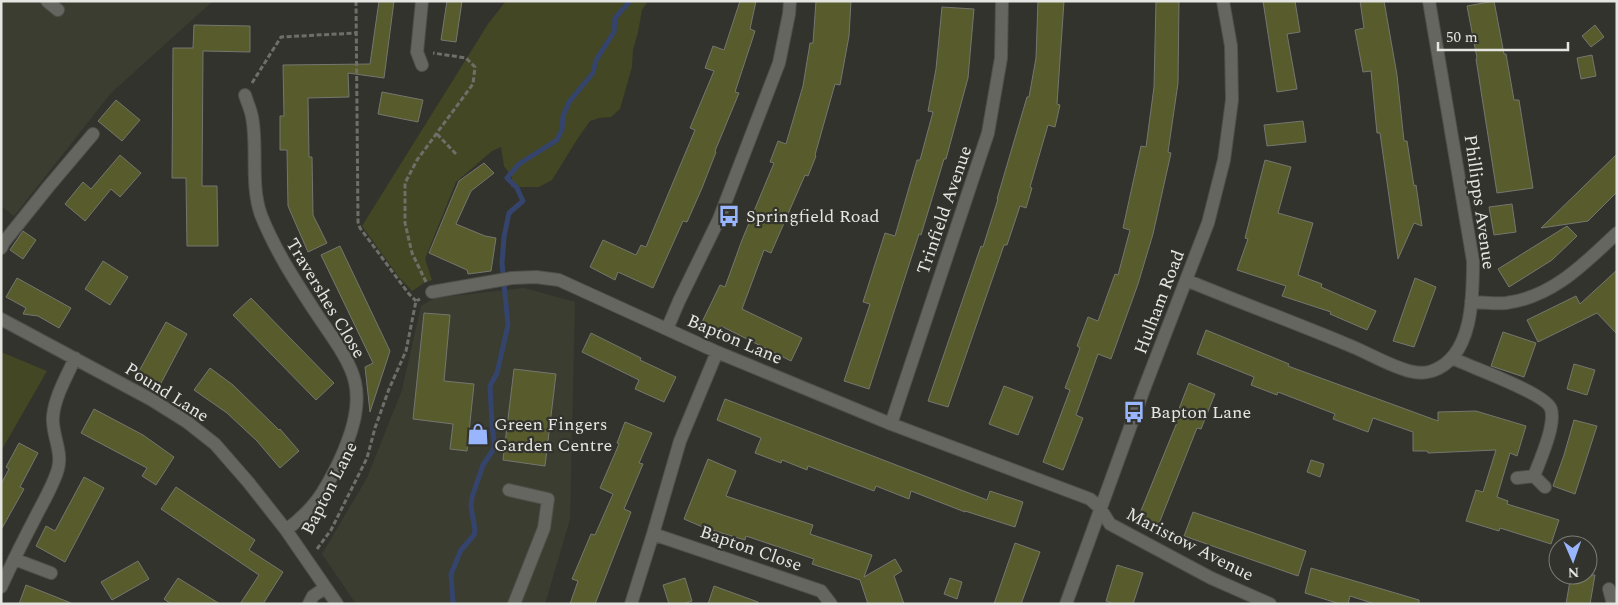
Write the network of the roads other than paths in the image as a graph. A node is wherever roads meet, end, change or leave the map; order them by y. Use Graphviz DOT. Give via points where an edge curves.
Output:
graph roads {
  1 [pos="47,1"];
  2 [pos="422,1"];
  3 [pos="790,1"];
  4 [pos="1002,1"];
  5 [pos="1223,1"];
  6 [pos="1429,1"];
  7 [pos="58,10"];
  8 [pos="422,65"];
  9 [pos="245,95"];
  10 [pos="93,134"];
  11 [pos="1617,233"];
  12 [pos="1,248"];
  13 [pos="1186,280"];
  14 [pos="432,292"];
  15 [pos="1471,302"];
  16 [pos="1,319"];
  17 [pos="667,329"];
  18 [pos="717,352"];
  19 [pos="75,358"];
  20 [pos="1452,358"];
  21 [pos="891,424"];
  22 [pos="1534,476"];
  23 [pos="1516,478"];
  24 [pos="1545,486"];
  25 [pos="509,490"];
  26 [pos="1100,508"];
  27 [pos="286,530"];
  28 [pos="653,534"];
  29 [pos="14,558"];
  30 [pos="51,573"];
  31 [pos="1,587"];
  32 [pos="325,588"];
  33 [pos="1608,589"];
  34 [pos="309,604"];
  35 [pos="337,604"];
  36 [pos="514,604"];
  37 [pos="631,604"];
  38 [pos="831,604"];
  39 [pos="1066,604"];
  40 [pos="1270,604"];
  41 [pos="1613,604"];
  1 -- 7 [label="street"];
  2 -- 8 [label="street" via="418,52"];
  3 -- 17 [label="street" via="778,63 719,219"];
  4 -- 21 [label="street, Trinfield Avenue" via="1001,58 988,133"];
  5 -- 13 [label="street, Hulham Road" via="1230,46 1232,100 1224,160 1208,223"];
  6 -- 15 [label="street, Phillipps Avenue" via="1473,260"];
  9 -- 27 [label="street, Travershes Close" via="252,116 260,211 271,241 340,349 355,382 357,411 344,450 316,504"];
  10 -- 12 [label="street"];
  11 -- 15 [label="street" via="1579,269 1556,285 1507,303"];
  13 -- 20 [label="street, Phillipps Avenue" via="1407,371 1418,374 1432,371"];
  13 -- 26 [label="street, Hulham Road"];
  14 -- 17 [label="street, Bapton Lane" via="512,278 559,280"];
  15 -- 20 [label="street, Phillipps Avenue" via="1461,346"];
  16 -- 19 [label="street, Pound Lane"];
  17 -- 18 [label="street, Bapton Lane"];
  18 -- 21 [label="street, Bapton Lane"];
  18 -- 28 [label="street" via="680,441"];
  19 -- 27 [label="street, Pound Lane" via="152,400 208,438"];
  19 -- 29 [label="street" via="58,394 53,416 59,467"];
  20 -- 22 [label="street" via="1543,399 1551,408 1552,422"];
  21 -- 26 [label="street, Bapton Lane" via="1090,499"];
  22 -- 23 [label="street"];
  22 -- 24 [label="street"];
  25 -- 36 [label="street" via="548,499 544,528"];
  26 -- 39 [label="street, Hulham Road"];
  26 -- 40 [label="street, Maristow Avenue" via="1110,524 1211,578"];
  27 -- 32 [label="street, Pound Lane"];
  28 -- 37 [label="street"];
  28 -- 38 [label="street, Bapton Close" via="821,591"];
  29 -- 30 [label="street"];
  29 -- 31 [label="street"];
  32 -- 34 [label="street" via="313,596"];
  32 -- 35 [label="street, Pound Lane"];
  33 -- 41 [label="street"];
}
